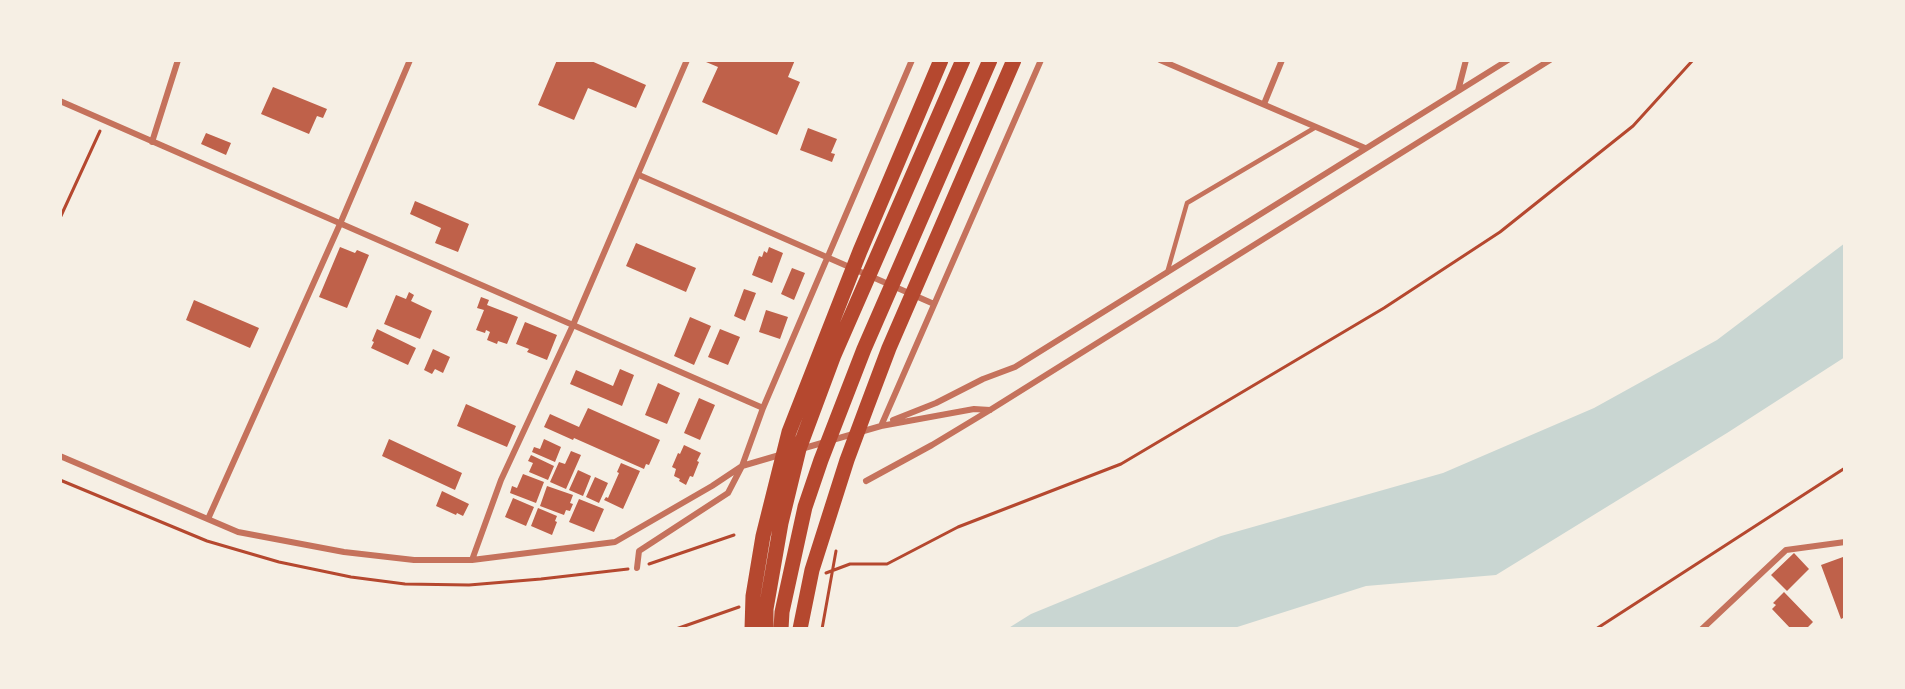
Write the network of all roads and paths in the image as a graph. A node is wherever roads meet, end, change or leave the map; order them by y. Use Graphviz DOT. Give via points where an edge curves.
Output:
graph roads {
  1 [pos="178,60"];
  2 [pos="410,60"];
  3 [pos="687,60"];
  4 [pos="912,60"];
  5 [pos="941,60"];
  6 [pos="963,60"];
  7 [pos="990,60"];
  8 [pos="1014,60"];
  9 [pos="1041,60"];
  10 [pos="1160,60"];
  11 [pos="1282,60"];
  12 [pos="1466,60"];
  13 [pos="1508,60"];
  14 [pos="1550,60"];
  15 [pos="1693,60"];
  16 [pos="1458,92"];
  17 [pos="60,102"];
  18 [pos="1264,104"];
  19 [pos="105,121"];
  20 [pos="1316,127"];
  21 [pos="152,142"];
  22 [pos="1365,147"];
  23 [pos="639,175"];
  24 [pos="60,218"];
  25 [pos="340,224"];
  26 [pos="826,257"];
  27 [pos="1167,273"];
  28 [pos="934,304"];
  29 [pos="573,325"];
  30 [pos="762,408"];
  31 [pos="990,410"];
  32 [pos="881,426"];
  33 [pos="60,456"];
  34 [pos="742,466"];
  35 [pos="1845,468"];
  36 [pos="866,482"];
  37 [pos="208,519"];
  38 [pos="1845,542"];
  39 [pos="472,560"];
  40 [pos="850,564"];
  41 [pos="637,568"];
  42 [pos="729,610"];
  43 [pos="676,629"];
  44 [pos="752,629"];
  45 [pos="766,629"];
  46 [pos="782,629"];
  47 [pos="800,629"];
  48 [pos="1596,629"];
  49 [pos="1702,629"];
  1 -- 21 [label="street"];
  2 -- 25 [label="street"];
  3 -- 23 [label="street"];
  4 -- 26 [label="street"];
  5 -- 44 [label="highway" via="789,432 763,536"];
  6 -- 45 [label="highway" via="834,355 799,449 766,609"];
  7 -- 46 [label="highway" via="864,349 821,460 805,507 782,612"];
  8 -- 47 [label="highway" via="885,358 812,570"];
  9 -- 28 [label="street"];
  10 -- 18 [label="street"];
  11 -- 18 [label="street"];
  12 -- 16 [label="street"];
  13 -- 16 [label="street"];
  14 -- 31 [label="street"];
  15 -- 40 [label="path" via="1633,126 1500,232 1384,308 1121,464 958,527 887,564"];
  16 -- 22 [label="street"];
  17 -- 19 [label="street"];
  18 -- 20 [label="street"];
  19 -- 21 [label="street"];
  19 -- 24 [label="path"];
  20 -- 22 [label="street"];
  20 -- 27 [label="lane" via="1187,203"];
  21 -- 25 [label="street"];
  22 -- 27 [label="street"];
  23 -- 26 [label="street"];
  23 -- 29 [label="street"];
  25 -- 29 [label="street"];
  25 -- 37 [label="street"];
  26 -- 28 [label="street"];
  26 -- 30 [label="street"];
  27 -- 32 [label="street" via="1015,367"];
  28 -- 32 [label="street"];
  29 -- 30 [label="street"];
  29 -- 39 [label="street" via="501,480"];
  30 -- 34 [label="street"];
  31 -- 32 [label="street" via="974,409"];
  31 -- 36 [label="street"];
  32 -- 34 [label="street"];
  33 -- 37 [label="street"];
  34 -- 39 [label="street" via="615,542"];
  34 -- 41 [label="street" via="728,494 639,552"];
  35 -- 48 [label="path"];
  37 -- 39 [label="street" via="238,532 345,552 414,560"];
  38 -- 49 [label="street" via="1786,550"];
  42 -- 43 [label="path"];
}
